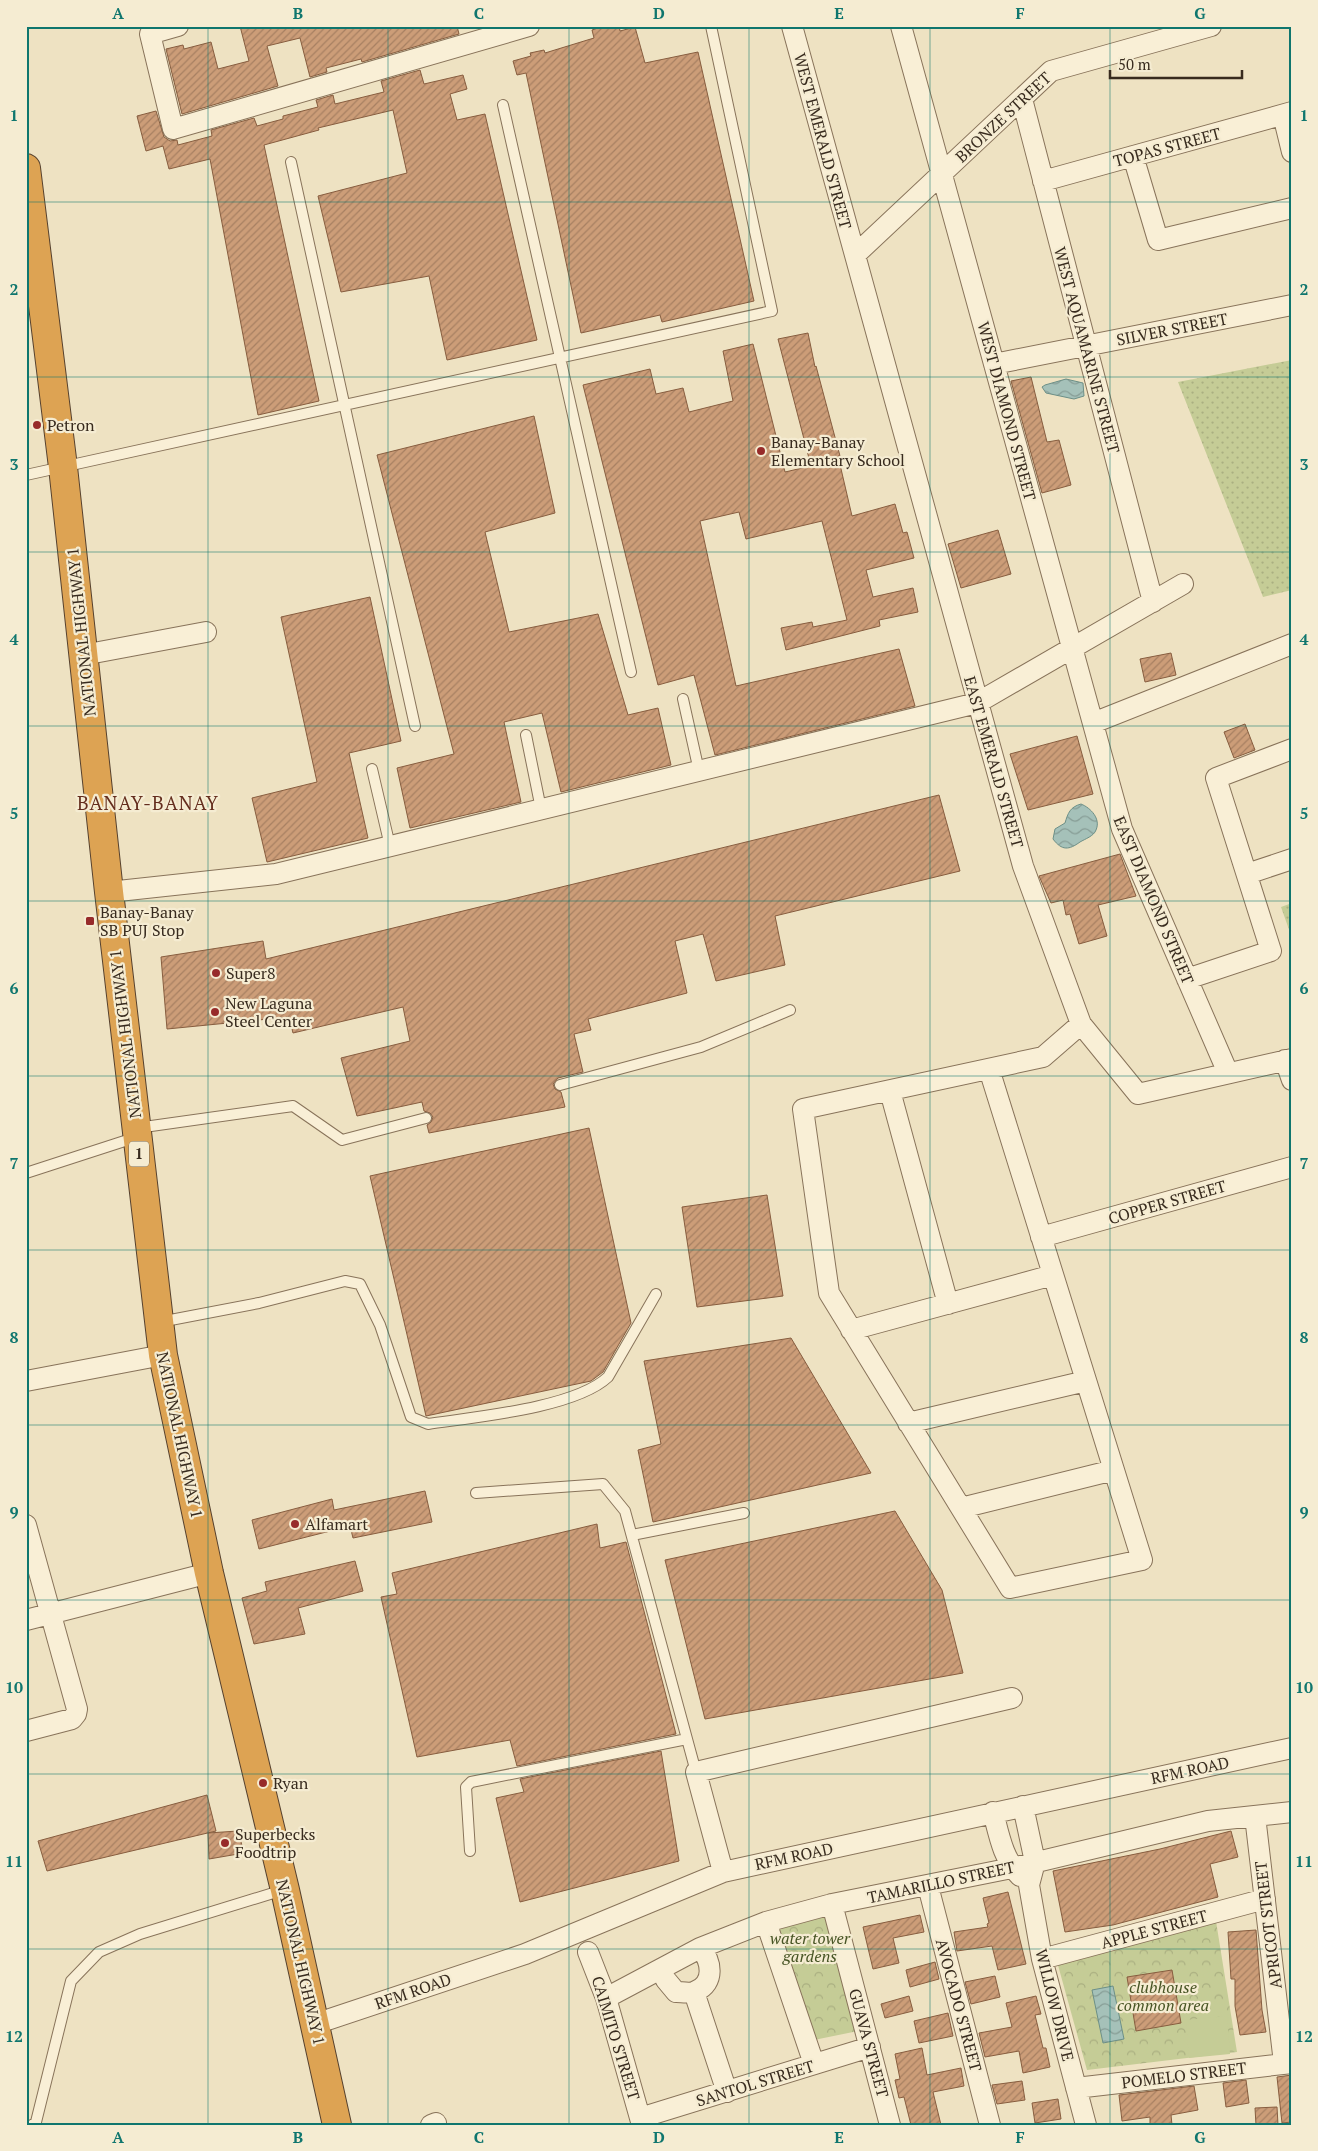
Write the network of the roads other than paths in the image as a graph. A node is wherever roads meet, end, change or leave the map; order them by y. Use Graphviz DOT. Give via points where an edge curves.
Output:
graph roads {
  1 [pos="178,26"];
  2 [pos="529,26"];
  3 [pos="711,26"];
  4 [pos="792,26"];
  5 [pos="901,26"];
  6 [pos="1211,26"];
  7 [pos="1022,98"];
  8 [pos="504,105"];
  9 [pos="1287,114"];
  10 [pos="1292,152"];
  11 [pos="1133,156"];
  12 [pos="291,162"];
  13 [pos="26,168"];
  14 [pos="941,174"];
  15 [pos="1043,180"];
  16 [pos="1292,208"];
  17 [pos="854,256"];
  18 [pos="1292,305"];
  19 [pos="1085,346"];
  20 [pos="560,358"];
  21 [pos="994,364"];
  22 [pos="345,406"];
  23 [pos="63,467"];
  24 [pos="26,475"];
  25 [pos="1183,584"];
  26 [pos="1152,602"];
  27 [pos="206,632"];
  28 [pos="1292,644"];
  29 [pos="1072,648"];
  30 [pos="83,655"];
  31 [pos="631,672"];
  32 [pos="683,699"];
  33 [pos="978,704"];
  34 [pos="1093,723"];
  35 [pos="415,726"];
  36 [pos="526,735"];
  37 [pos="1292,749"];
  38 [pos="372,769"];
  39 [pos="699,771"];
  40 [pos="541,809"];
  41 [pos="390,846"];
  42 [pos="1292,859"];
  43 [pos="1246,874"];
  44 [pos="109,892"];
  45 [pos="1187,979"];
  46 [pos="790,1010"];
  47 [pos="1081,1024"];
  48 [pos="1288,1059"];
  49 [pos="989,1069"];
  50 [pos="1228,1073"];
  51 [pos="1292,1080"];
  52 [pos="560,1085"];
  53 [pos="890,1091"];
  54 [pos="426,1118"];
  55 [pos="137,1133"];
  56 [pos="1292,1167"];
  57 [pos="26,1173"];
  58 [pos="1041,1237"];
  59 [pos="1053,1275"];
  60 [pos="656,1294"];
  61 [pos="948,1304"];
  62 [pos="159,1322"];
  63 [pos="851,1330"];
  64 [pos="163,1354"];
  65 [pos="26,1381"];
  66 [pos="1086,1381"];
  67 [pos="908,1423"];
  68 [pos="1114,1470"];
  69 [pos="476,1493"];
  70 [pos="961,1508"];
  71 [pos="744,1513"];
  72 [pos="26,1525"];
  73 [pos="632,1535"];
  74 [pos="209,1573"];
  75 [pos="51,1614"];
  76 [pos="26,1620"];
  77 [pos="1012,1698"];
  78 [pos="26,1731"];
  79 [pos="687,1739"];
  80 [pos="1292,1748"];
  81 [pos="696,1772"];
  82 [pos="1023,1806"];
  83 [pos="993,1812"];
  84 [pos="1292,1812"];
  85 [pos="1255,1816"];
  86 [pos="470,1851"];
  87 [pos="1035,1862"];
  88 [pos="1012,1868"];
  89 [pos="723,1872"];
  90 [pos="1029,1885"];
  91 [pos="928,1886"];
  92 [pos="284,1890"];
  93 [pos="1265,1899"];
  94 [pos="832,1904"];
  95 [pos="766,1922"];
  96 [pos="700,1948"];
  97 [pos="588,1952"];
  98 [pos="1042,1959"];
  99 [pos="661,1970"];
  100 [pos="694,1992"];
  101 [pos="606,1998"];
  102 [pos="315,2024"];
  103 [pos="870,2047"];
  104 [pos="1288,2063"];
  105 [pos="814,2064"];
  106 [pos="1076,2088"];
  107 [pos="727,2092"];
  108 [pos="641,2122"];
  109 [pos="32,2125"];
  110 [pos="337,2125"];
  111 [pos="890,2125"];
  112 [pos="990,2125"];
  113 [pos="1086,2125"];
  1 -- 2 [label="street" via="150,34 173,129"];
  3 -- 20 [label="lane" via="772,311"];
  4 -- 17 [label="street, WEST EMERALD STREET"];
  5 -- 14 [label="street, WEST DIAMOND STREET"];
  6 -- 7 [label="street, BRONZE STREET" via="1051,71"];
  7 -- 14 [label="street, BRONZE STREET"];
  7 -- 15 [label="street, WEST AQUAMARINE STREET"];
  8 -- 20 [label="lane"];
  9 -- 10 [label="street"];
  9 -- 11 [label="street, TOPAS STREET"];
  11 -- 15 [label="street, TOPAS STREET"];
  11 -- 16 [label="street" via="1158,240"];
  12 -- 22 [label="lane"];
  13 -- 23 [label="highway, NATIONAL HIGHWAY 1 / 1"];
  14 -- 17 [label="street, BRONZE STREET"];
  14 -- 21 [label="street, WEST DIAMOND STREET"];
  15 -- 19 [label="street, WEST AQUAMARINE STREET"];
  17 -- 33 [label="street, EAST EMERALD STREET"];
  18 -- 19 [label="street, SILVER STREET"];
  19 -- 21 [label="street, SILVER STREET"];
  19 -- 26 [label="street, WEST AQUAMARINE STREET"];
  20 -- 22 [label="lane"];
  20 -- 31 [label="lane"];
  21 -- 29 [label="street, WEST DIAMOND STREET"];
  22 -- 23 [label="lane"];
  22 -- 35 [label="lane"];
  23 -- 24 [label="lane"];
  23 -- 30 [label="highway, NATIONAL HIGHWAY 1 / 1"];
  25 -- 26 [label="street"];
  26 -- 29 [label="street"];
  27 -- 30 [label="street"];
  28 -- 34 [label="street"];
  29 -- 33 [label="street"];
  29 -- 34 [label="street, WEST DIAMOND STREET"];
  30 -- 44 [label="highway, NATIONAL HIGHWAY 1 / 1"];
  32 -- 39 [label="lane"];
  33 -- 39 [label="street"];
  33 -- 47 [label="street, EAST EMERALD STREET" via="1023,866"];
  34 -- 45 [label="street, EAST DIAMOND STREET" via="1122,829"];
  36 -- 40 [label="lane"];
  37 -- 43 [label="street" via="1216,778"];
  38 -- 41 [label="lane"];
  39 -- 40 [label="street"];
  40 -- 41 [label="street"];
  41 -- 44 [label="street" via="276,874"];
  42 -- 43 [label="street"];
  43 -- 45 [label="street" via="1272,950"];
  44 -- 55 [label="highway, NATIONAL HIGHWAY 1 / 1"];
  45 -- 50 [label="street, EAST DIAMOND STREET"];
  46 -- 52 [label="lane" via="702,1047"];
  47 -- 49 [label="street" via="1043,1058"];
  47 -- 50 [label="street, EAST EMERALD STREET" via="1138,1094"];
  48 -- 50 [label="street, EAST EMERALD STREET"];
  48 -- 51 [label="street"];
  49 -- 53 [label="street"];
  49 -- 58 [label="street"];
  53 -- 61 [label="street"];
  53 -- 63 [label="street" via="803,1110 829,1293"];
  54 -- 55 [label="lane" via="342,1140 294,1106"];
  55 -- 57 [label="lane"];
  55 -- 62 [label="highway, NATIONAL HIGHWAY 1 / 1"];
  56 -- 58 [label="street, COPPER STREET"];
  58 -- 59 [label="street"];
  59 -- 61 [label="street"];
  59 -- 66 [label="street"];
  60 -- 62 [label="lane" via="608,1377 598,1387 550,1404 428,1424 411,1417 380,1325 360,1284 345,1281 259,1303"];
  61 -- 63 [label="street"];
  62 -- 64 [label="highway, NATIONAL HIGHWAY 1 / 1"];
  63 -- 67 [label="street"];
  64 -- 65 [label="street"];
  64 -- 74 [label="highway, NATIONAL HIGHWAY 1 / 1"];
  66 -- 67 [label="street"];
  66 -- 68 [label="street"];
  67 -- 70 [label="street"];
  68 -- 70 [label="street"];
  68 -- 70 [label="street" via="1142,1560 1010,1588"];
  69 -- 73 [label="lane" via="603,1484 625,1511"];
  71 -- 73 [label="lane"];
  72 -- 75 [label="street"];
  73 -- 79 [label="lane"];
  74 -- 75 [label="street"];
  74 -- 92 [label="highway, NATIONAL HIGHWAY 1 / 1"];
  75 -- 76 [label="street"];
  75 -- 78 [label="street" via="76,1714 72,1719"];
  77 -- 81 [label="street"];
  79 -- 81 [label="lane"];
  79 -- 86 [label="lane" via="471,1782 466,1787"];
  80 -- 82 [label="street, RFM ROAD"];
  81 -- 89 [label="street"];
  82 -- 83 [label="street, RFM ROAD"];
  82 -- 87 [label="street"];
  83 -- 88 [label="street"];
  83 -- 89 [label="street, RFM ROAD"];
  84 -- 85 [label="street, TAMARILLO STREET"];
  85 -- 87 [label="street, TAMARILLO STREET" via="1208,1821"];
  85 -- 93 [label="street, APRICOT STREET"];
  87 -- 88 [label="street, TAMARILLO STREET"];
  87 -- 90 [label="street"];
  88 -- 90 [label="street"];
  88 -- 91 [label="street, TAMARILLO STREET"];
  89 -- 102 [label="street, RFM ROAD" via="525,1954"];
  90 -- 98 [label="street, WILLOW DRIVE"];
  91 -- 94 [label="street, TAMARILLO STREET"];
  91 -- 112 [label="street, AVOCADO STREET"];
  92 -- 102 [label="highway, NATIONAL HIGHWAY 1 / 1"];
  92 -- 109 [label="lane" via="140,1934 99,1952 71,1981 36,2122"];
  93 -- 98 [label="street, APPLE STREET"];
  93 -- 104 [label="street, APRICOT STREET"];
  94 -- 95 [label="street, TAMARILLO STREET"];
  94 -- 103 [label="street, GUAVA STREET"];
  95 -- 96 [label="street, TAMARILLO STREET"];
  95 -- 105 [label="street"];
  96 -- 99 [label="street, TAMARILLO STREET"];
  96 -- 100 [label="street" via="708,1956 711,1974 705,1986"];
  97 -- 101 [label="street, CAIMITO STREET"];
  98 -- 106 [label="street, WILLOW DRIVE"];
  99 -- 100 [label="street" via="676,1992"];
  99 -- 101 [label="street, TAMARILLO STREET"];
  100 -- 107 [label="street"];
  101 -- 108 [label="street, CAIMITO STREET"];
  102 -- 110 [label="highway, NATIONAL HIGHWAY 1 / 1"];
  103 -- 105 [label="street, SANTOL STREET"];
  103 -- 111 [label="street, GUAVA STREET"];
  104 -- 106 [label="street, POMELO STREET"];
  105 -- 107 [label="street, SANTOL STREET"];
  106 -- 113 [label="street, WILLOW DRIVE"];
  107 -- 108 [label="street, SANTOL STREET"];
}
